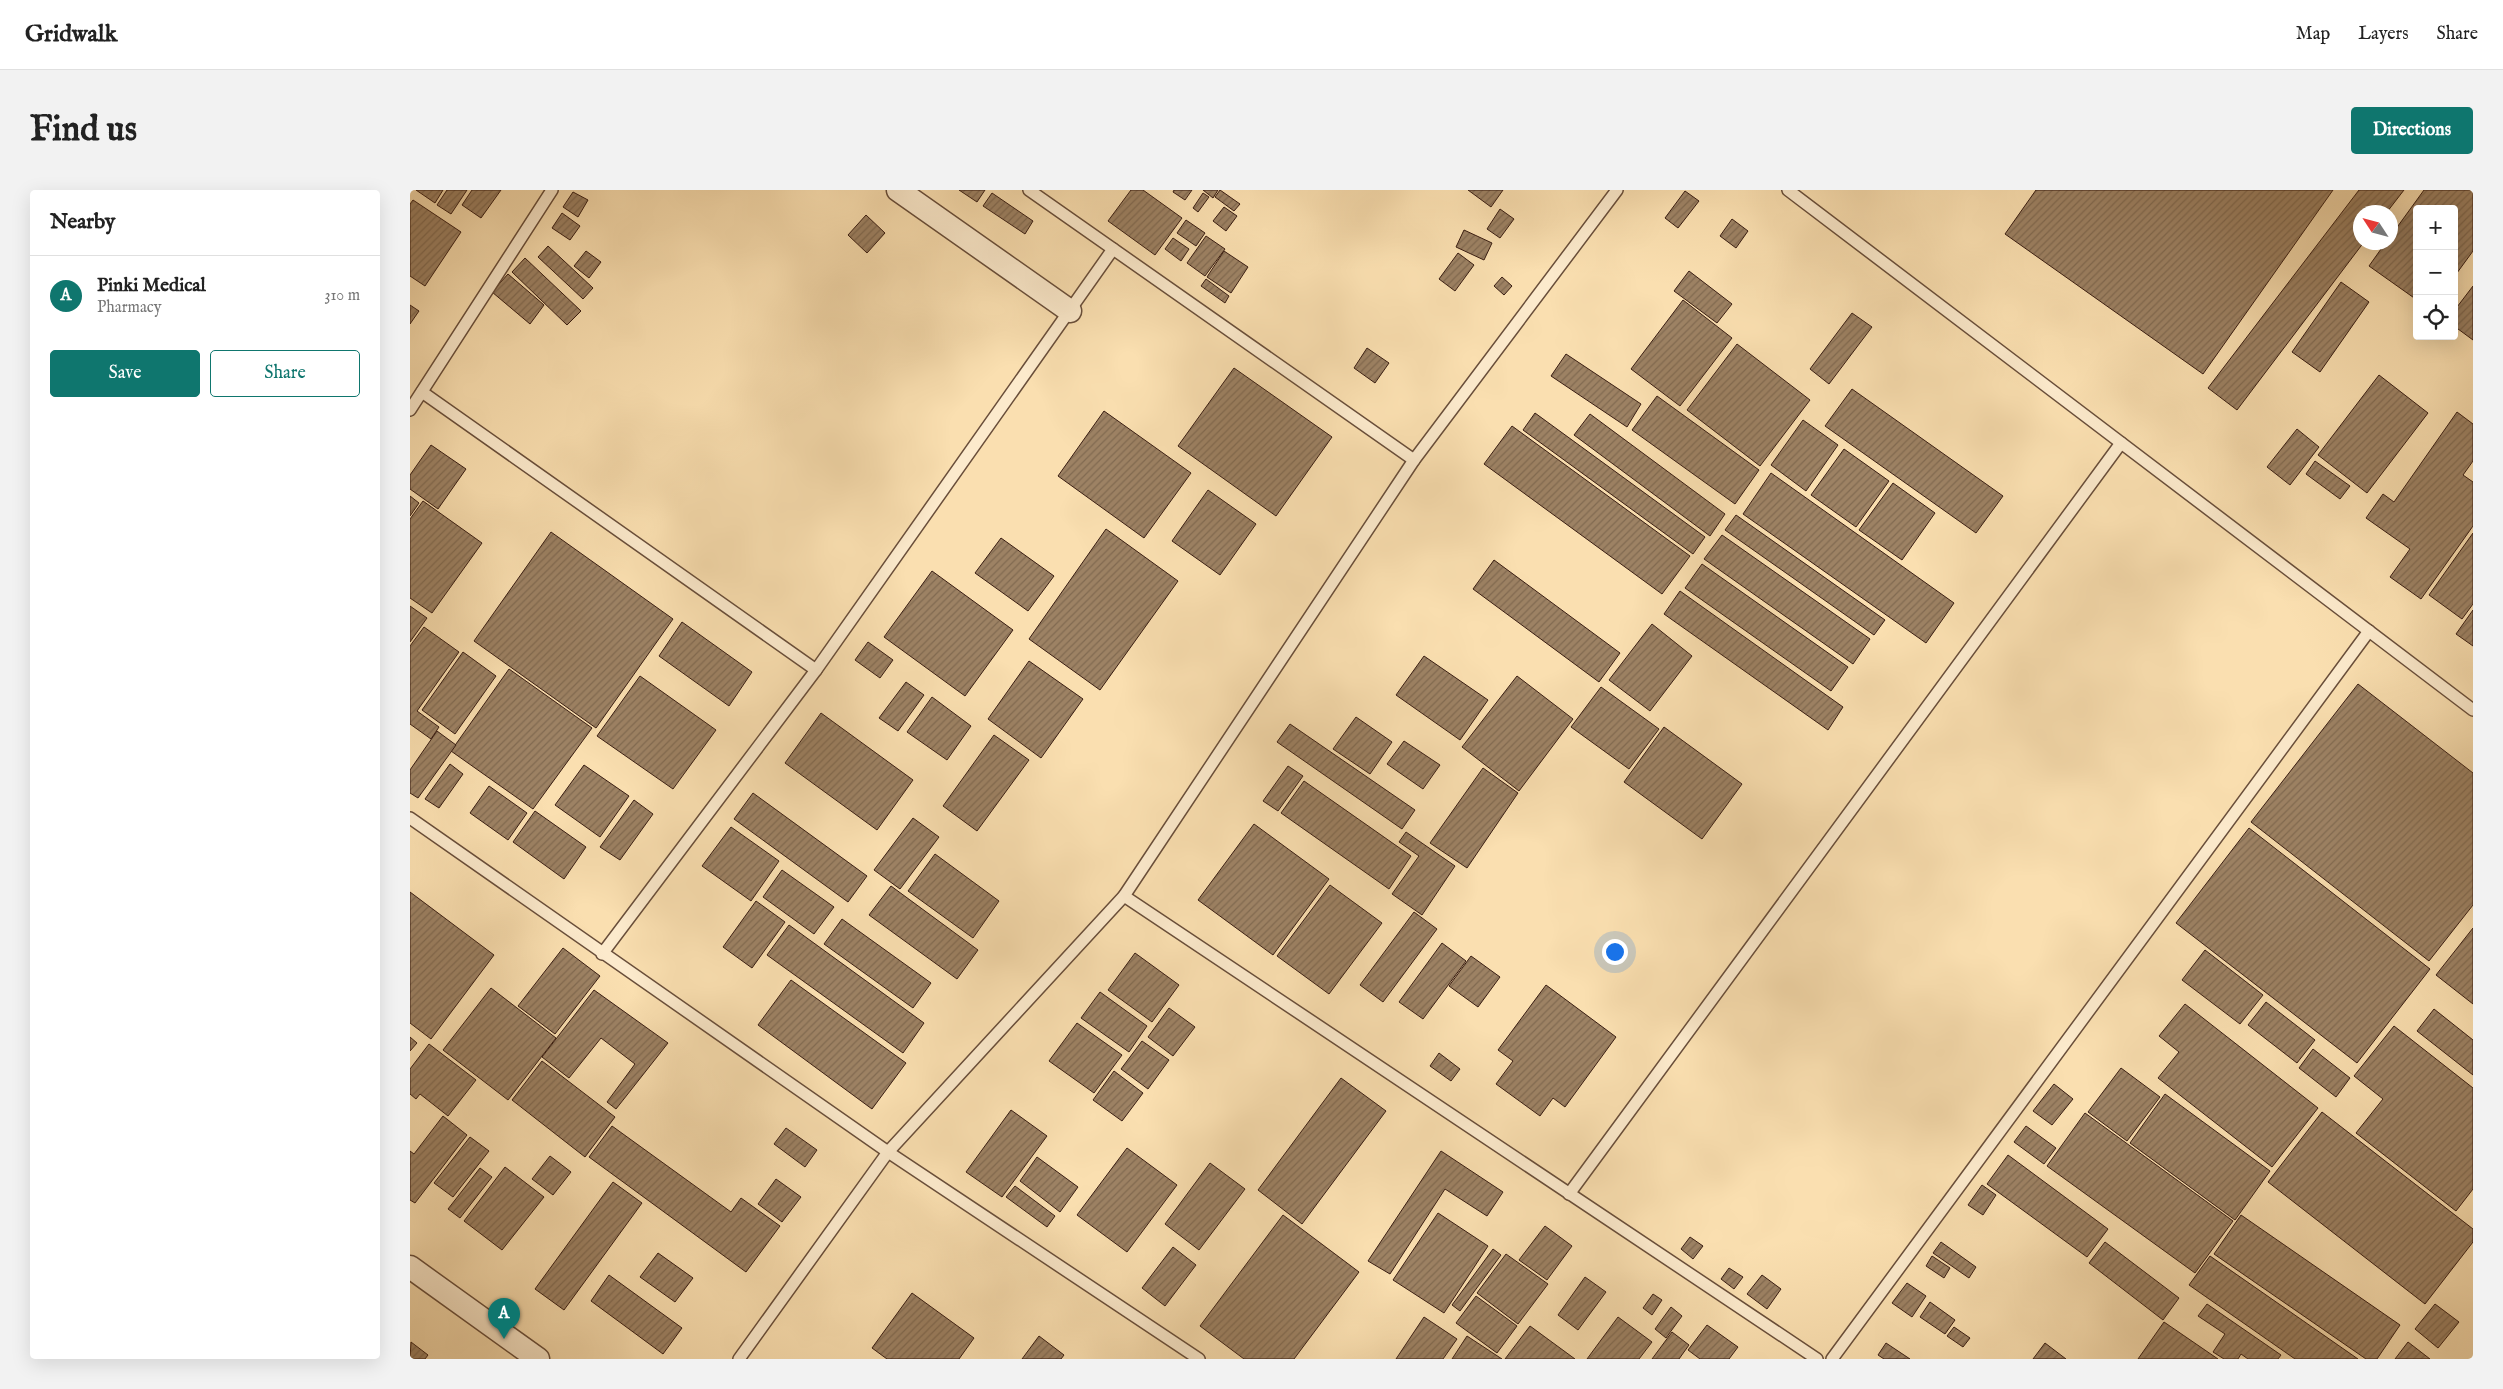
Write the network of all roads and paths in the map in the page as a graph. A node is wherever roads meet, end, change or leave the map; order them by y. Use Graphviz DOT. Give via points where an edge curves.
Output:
graph roads {
  1 [pos="552,190"];
  2 [pos="898,190"];
  3 [pos="1028,190"];
  4 [pos="1617,190"];
  5 [pos="1788,190"];
  6 [pos="1114,249"];
  7 [pos="1070,311"];
  8 [pos="422,392"];
  9 [pos="410,410"];
  10 [pos="2121,443"];
  11 [pos="1414,460"];
  12 [pos="2369,631"];
  13 [pos="816,670"];
  14 [pos="2473,710"];
  15 [pos="410,818"];
  16 [pos="1124,896"];
  17 [pos="602,954"];
  18 [pos="888,1152"];
  19 [pos="1569,1194"];
  20 [pos="410,1267"];
  21 [pos="538,1359"];
  22 [pos="739,1359"];
  23 [pos="1199,1359"];
  24 [pos="1817,1359"];
  25 [pos="1832,1359"];
  1 -- 8 [label="lane"];
  2 -- 7 [label="street"];
  3 -- 6 [label="lane"];
  4 -- 11 [label="lane"];
  5 -- 10 [label="lane"];
  6 -- 7 [label="lane"];
  6 -- 11 [label="lane"];
  7 -- 13 [label="lane"];
  8 -- 9 [label="lane"];
  8 -- 13 [label="lane"];
  10 -- 12 [label="lane"];
  10 -- 19 [label="lane"];
  11 -- 16 [label="lane"];
  12 -- 14 [label="lane"];
  12 -- 25 [label="lane"];
  13 -- 17 [label="lane"];
  15 -- 17 [label="lane"];
  16 -- 18 [label="lane"];
  16 -- 19 [label="lane"];
  17 -- 18 [label="lane"];
  18 -- 22 [label="lane"];
  18 -- 23 [label="lane"];
  19 -- 24 [label="lane"];
  20 -- 21 [label="street"];
}
